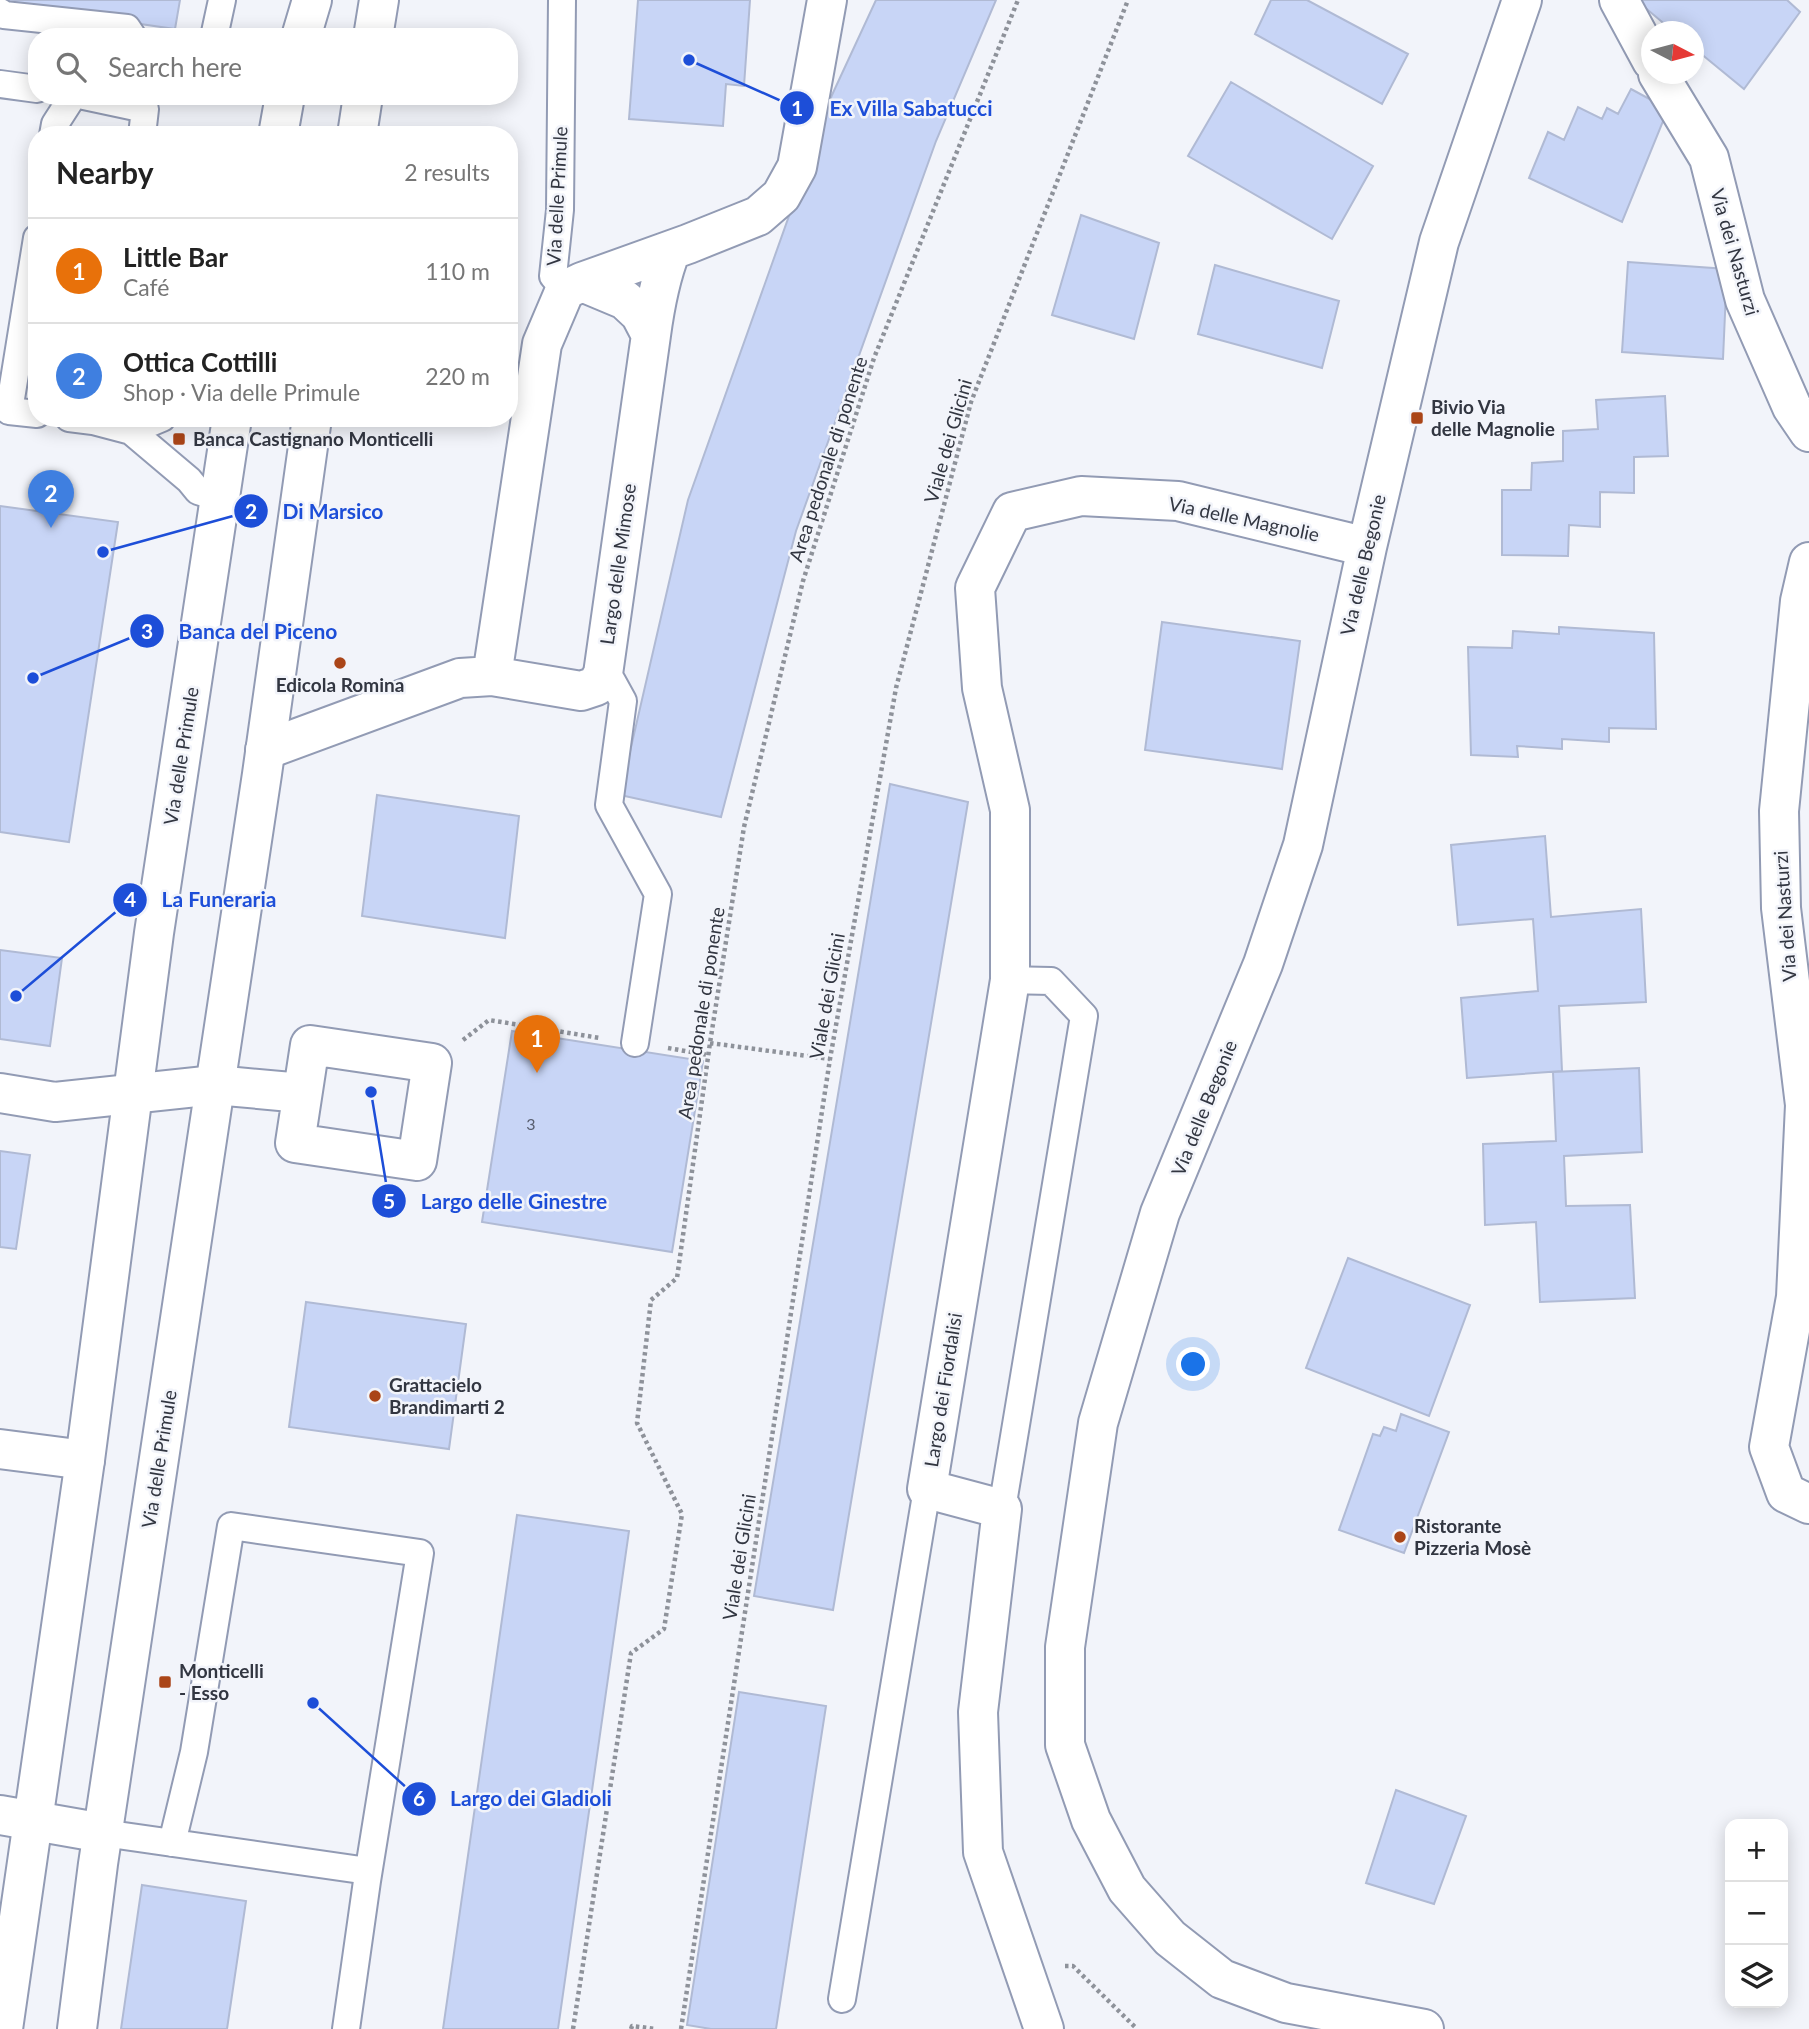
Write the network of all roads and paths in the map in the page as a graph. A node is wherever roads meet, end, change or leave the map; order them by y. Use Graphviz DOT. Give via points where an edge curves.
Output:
graph roads {
  1 [pos="222,0"];
  2 [pos="312,0"];
  3 [pos="379,0"];
  4 [pos="562,0"];
  5 [pos="827,0"];
  6 [pos="1018,0"];
  7 [pos="1128,0"];
  8 [pos="1522,0"];
  9 [pos="1619,0"];
  10 [pos="0,12"];
  11 [pos="127,28"];
  12 [pos="216,28"];
  13 [pos="304,28"];
  14 [pos="374,28"];
  15 [pos="1641,42"];
  16 [pos="0,84"];
  17 [pos="1664,84"];
  18 [pos="28,88"];
  19 [pos="67,105"];
  20 [pos="128,105"];
  21 [pos="283,105"];
  22 [pos="362,105"];
  23 [pos="148,109"];
  24 [pos="55,126"];
  25 [pos="280,126"];
  26 [pos="358,126"];
  27 [pos="671,250"];
  28 [pos="28,275"];
  29 [pos="573,286"];
  30 [pos="651,335"];
  31 [pos="9,353"];
  32 [pos="521,399"];
  33 [pos="28,413"];
  34 [pos="131,427"];
  35 [pos="231,427"];
  36 [pos="311,427"];
  37 [pos="1809,432"];
  38 [pos="220,498"];
  39 [pos="1367,547"];
  40 [pos="1809,562"];
  41 [pos="603,674"];
  42 [pos="492,676"];
  43 [pos="265,750"];
  44 [pos="1010,810"];
  45 [pos="1010,980"];
  46 [pos="635,1043"];
  47 [pos="710,1043"];
  48 [pos="830,1059"];
  49 [pos="215,1085"];
  50 [pos="0,1093"];
  51 [pos="302,1093"];
  52 [pos="133,1094"];
  53 [pos="0,1450"];
  54 [pos="85,1460"];
  55 [pos="927,1489"];
  56 [pos="1809,1504"];
  57 [pos="1002,1508"];
  58 [pos="17,1817"];
  59 [pos="103,1833"];
  60 [pos="172,1843"];
  61 [pos="368,1871"];
  62 [pos="1022,1967"];
  63 [pos="842,1998"];
  64 [pos="3,2029"];
  65 [pos="77,2029"];
  66 [pos="346,2029"];
  67 [pos="573,2029"];
  68 [pos="631,2029"];
  69 [pos="656,2029"];
  70 [pos="681,2029"];
  71 [pos="1044,2029"];
  72 [pos="1138,2029"];
  73 [pos="1424,2029"];
  1 -- 12 [label="lane"];
  2 -- 13 [label="street"];
  3 -- 14 [label="street"];
  4 -- 29 [label="lane, Via delle Primule" via="560,210 553,276"];
  5 -- 27 [label="street" via="797,167 781,196 758,216"];
  6 -- 47 [label="path, Area pedonale di ponente" via="874,358 803,581 744,827"];
  7 -- 48 [label="path, Viale dei Glicini" via="971,402 896,688"];
  8 -- 39 [label="street, Via delle Begonie" via="1439,242"];
  9 -- 15 [label="street"];
  10 -- 11 [label="lane"];
  16 -- 18 [label="lane"];
  17 -- 37 [label="street, Via dei Nasturzi" via="1709,158 1745,300 1792,407"];
  19 -- 24 [label="lane"];
  20 -- 23 [label="lane"];
  21 -- 25 [label="street"];
  22 -- 26 [label="street"];
  27 -- 29 [label="street"];
  27 -- 30 [label="street, Largo delle Mimose" via="655,302"];
  28 -- 31 [label="lane"];
  29 -- 30 [label="street" via="625,300 640,313"];
  29 -- 32 [label="street, Via delle Primule" via="542,344"];
  30 -- 41 [label="street, Largo delle Mimose"];
  31 -- 33 [label="lane" via="9,411"];
  32 -- 42 [label="street"];
  34 -- 38 [label="lane" via="198,491"];
  35 -- 38 [label="street, Via delle Primule"];
  36 -- 43 [label="street, Via delle Primule"];
  38 -- 52 [label="street, Via delle Primule"];
  39 -- 44 [label="street, Via delle Magnolie" via="1178,501 1081,496 1012,512 975,588 982,688"];
  39 -- 73 [label="street, Via delle Begonie" via="1303,845 1263,964 1160,1213 1098,1423 1065,1647 1065,1745 1091,1820 1127,1889 1170,1938 1222,1979 1286,2003"];
  40 -- 56 [label="street, Via dei Nasturzi" via="1800,601 1779,811 1781,908 1805,1105 1796,1297 1769,1447 1786,1493"];
  41 -- 42 [label="street" via="596,686 581,691"];
  41 -- 46 [label="lane" via="623,701 609,805 658,894"];
  42 -- 43 [label="street" via="460,678"];
  43 -- 49 [label="street, Via delle Primule"];
  44 -- 45 [label="street, Largo dei Fiordalisi"];
  45 -- 55 [label="street, Largo dei Fiordalisi"];
  45 -- 57 [label="lane" via="1051,981 1084,1016"];
  47 -- 48 [label="path"];
  47 -- 67 [label="path, Area pedonale di ponente" via="677,1278 651,1300 637,1423 682,1514 664,1629 631,1653"];
  48 -- 70 [label="path, Viale dei Glicini"];
  49 -- 51 [label="street"];
  49 -- 52 [label="street"];
  49 -- 59 [label="street, Via delle Primule"];
  50 -- 52 [label="street" via="55,1101"];
  52 -- 54 [label="street, Via delle Primule"];
  53 -- 54 [label="street"];
  54 -- 58 [label="street, Via delle Primule"];
  55 -- 57 [label="street, Largo dei Fiordalisi"];
  55 -- 63 [label="lane"];
  57 -- 62 [label="street" via="978,1712 983,1852"];
  58 -- 59 [label="street"];
  58 -- 64 [label="street, Via delle Primule"];
  59 -- 60 [label="lane"];
  59 -- 65 [label="street, Via delle Primule"];
  60 -- 61 [label="lane"];
  60 -- 61 [label="lane" via="194,1752 231,1526 420,1553"];
  61 -- 66 [label="lane"];
  62 -- 71 [label="street"];
  62 -- 72 [label="path" via="1073,1966"];
  68 -- 69 [label="path"];
}
